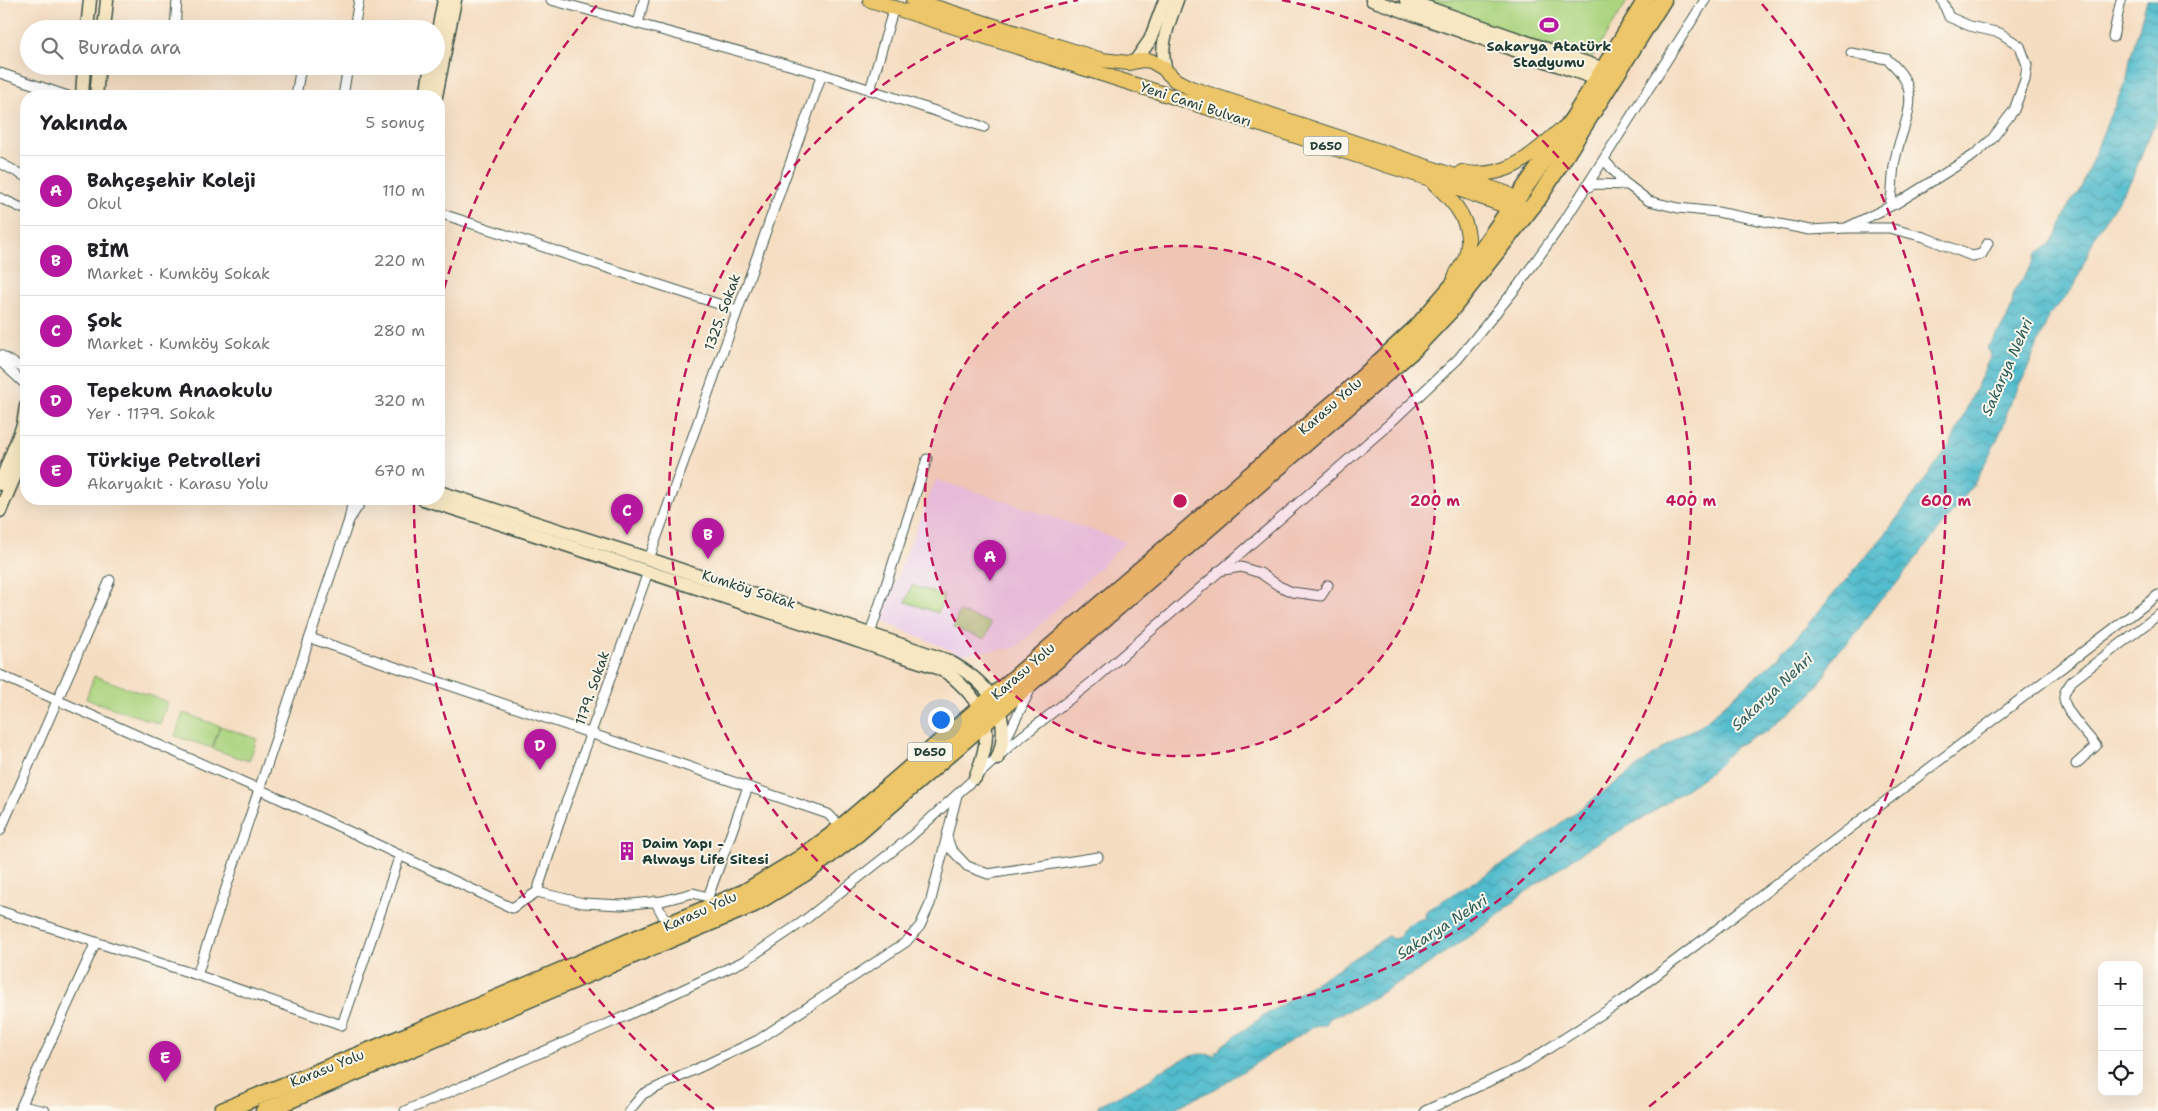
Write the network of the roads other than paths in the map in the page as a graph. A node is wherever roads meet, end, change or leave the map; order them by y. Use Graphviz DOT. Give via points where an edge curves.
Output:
graph roads {
  1 [pos="90,0"];
  2 [pos="108,0"];
  3 [pos="177,0"];
  4 [pos="359,0"];
  5 [pos="444,0"];
  6 [pos="455,0"];
  7 [pos="551,0"];
  8 [pos="644,0"];
  9 [pos="870,0"];
  10 [pos="913,0"];
  11 [pos="1165,0"];
  12 [pos="1177,0"];
  13 [pos="1372,0"];
  14 [pos="1406,0"];
  15 [pos="1646,0"];
  16 [pos="1663,0"];
  17 [pos="1704,0"];
  18 [pos="1942,0"];
  19 [pos="2121,0"];
  20 [pos="894,8"];
  21 [pos="88,20"];
  22 [pos="105,20"];
  23 [pos="176,20"];
  24 [pos="356,20"];
  25 [pos="440,20"];
  26 [pos="638,24"];
  27 [pos="2113,37"];
  28 [pos="445,51"];
  29 [pos="1851,54"];
  30 [pos="1136,60"];
  31 [pos="1166,71"];
  32 [pos="0,73"];
  33 [pos="822,74"];
  34 [pos="1600,74"];
  35 [pos="83,75"];
  36 [pos="99,75"];
  37 [pos="300,75"];
  38 [pos="346,75"];
  39 [pos="430,75"];
  40 [pos="440,75"];
  41 [pos="1145,87"];
  42 [pos="50,90"];
  43 [pos="82,90"];
  44 [pos="97,90"];
  45 [pos="297,90"];
  46 [pos="344,90"];
  47 [pos="427,90"];
  48 [pos="437,90"];
  49 [pos="870,90"];
  50 [pos="1574,117"];
  51 [pos="984,127"];
  52 [pos="1604,160"];
  53 [pos="0,163"];
  54 [pos="1426,166"];
  55 [pos="20,174"];
  56 [pos="1430,180"];
  57 [pos="1628,185"];
  58 [pos="1585,189"];
  59 [pos="0,198"];
  60 [pos="1890,205"];
  61 [pos="20,207"];
  62 [pos="1517,210"];
  63 [pos="445,215"];
  64 [pos="1846,228"];
  65 [pos="1988,243"];
  66 [pos="1445,296"];
  67 [pos="737,310"];
  68 [pos="0,355"];
  69 [pos="0,361"];
  70 [pos="20,367"];
  71 [pos="20,379"];
  72 [pos="20,433"];
  73 [pos="927,459"];
  74 [pos="20,460"];
  75 [pos="0,484"];
  76 [pos="445,494"];
  77 [pos="352,505"];
  78 [pos="360,505"];
  79 [pos="441,505"];
  80 [pos="0,511"];
  81 [pos="349,520"];
  82 [pos="648,558"];
  83 [pos="648,572"];
  84 [pos="1218,572"];
  85 [pos="110,580"];
  86 [pos="1328,585"];
  87 [pos="2158,595"];
  88 [pos="2158,616"];
  89 [pos="310,638"];
  90 [pos="869,638"];
  91 [pos="0,675"];
  92 [pos="1038,678"];
  93 [pos="58,700"];
  94 [pos="989,710"];
  95 [pos="590,734"];
  96 [pos="1004,744"];
  97 [pos="997,759"];
  98 [pos="2076,764"];
  99 [pos="975,778"];
  100 [pos="748,787"];
  101 [pos="259,789"];
  102 [pos="957,795"];
  103 [pos="841,828"];
  104 [pos="0,831"];
  105 [pos="947,834"];
  106 [pos="400,855"];
  107 [pos="1098,857"];
  108 [pos="538,892"];
  109 [pos="713,899"];
  110 [pos="655,901"];
  111 [pos="0,911"];
  112 [pos="668,926"];
  113 [pos="96,942"];
  114 [pos="197,975"];
  115 [pos="20,1108"];
  116 [pos="45,1111"];
  117 [pos="222,1111"];
  118 [pos="264,1111"];
  119 [pos="405,1111"];
  120 [pos="629,1111"];
  121 [pos="1425,1111"];
  1 -- 21 [label="main road"];
  2 -- 22 [label="main road"];
  3 -- 23 [label="street"];
  4 -- 24 [label="street"];
  5 -- 25 [label="main road"];
  6 -- 28 [label="main road"];
  7 -- 26 [label="street"];
  8 -- 26 [label="street"];
  9 -- 20 [label="main road, Yeni Cami Bulvarı / D650"];
  10 -- 30 [label="main road, Yeni Cami Bulvarı" via="1102,60 1129,63"];
  11 -- 30 [label="main road" via="1150,40"];
  12 -- 31 [label="main road" via="1164,36 1162,50"];
  13 -- 34 [label="main road"];
  14 -- 34 [label="main road"];
  15 -- 34 [label="highway, Karasu Yolu / D650"];
  16 -- 62 [label="highway, Karasu Yolu / D650" via="1538,199"];
  17 -- 52 [label="street"];
  18 -- 60 [label="street" via="1948,17 2000,33 2020,46 2027,65 2025,80 2014,110 1992,139 1974,155"];
  19 -- 27 [label="street"];
  20 -- 41 [label="main road, Yeni Cami Bulvarı / D650"];
  20 -- 49 [label="street"];
  26 -- 33 [label="street"];
  29 -- 60 [label="street" via="1887,59 1905,79 1911,92 1894,166"];
  30 -- 31 [label="main road, Yeni Cami Bulvarı" via="1151,61"];
  30 -- 41 [label="main road" via="1129,71 1133,82"];
  31 -- 41 [label="main road" via="1162,82"];
  31 -- 54 [label="main road, Yeni Cami Bulvarı" via="1191,88"];
  32 -- 42 [label="street"];
  33 -- 49 [label="street"];
  33 -- 67 [label="street, 1325. Sokak"];
  34 -- 50 [label="highway, Karasu Yolu / D650"];
  35 -- 43 [label="main road"];
  36 -- 44 [label="main road"];
  37 -- 45 [label="street"];
  38 -- 46 [label="street"];
  39 -- 47 [label="main road"];
  40 -- 48 [label="main road"];
  41 -- 56 [label="main road, Yeni Cami Bulvarı / D650"];
  49 -- 51 [label="street"];
  50 -- 54 [label="main road" via="1534,155 1518,165 1475,174"];
  50 -- 62 [label="highway, Karasu Yolu / D650"];
  52 -- 57 [label="street"];
  52 -- 58 [label="street"];
  53 -- 55 [label="street"];
  54 -- 62 [label="main road, Yeni Cami Bulvarı" via="1506,193"];
  56 -- 62 [label="main road, Yeni Cami Bulvarı / D650"];
  56 -- 66 [label="main road" via="1453,200 1467,231 1466,256"];
  57 -- 58 [label="street" via="1594,184"];
  57 -- 64 [label="street" via="1650,201 1678,208 1810,230"];
  58 -- 84 [label="street" via="1517,286 1458,359 1387,426"];
  59 -- 61 [label="street"];
  60 -- 64 [label="street"];
  62 -- 66 [label="highway, Karasu Yolu / D650"];
  62 -- 92 [label="highway" via="1449,312 1414,350"];
  63 -- 67 [label="street"];
  64 -- 65 [label="street" via="1889,228 1924,237 1972,256 1982,254"];
  66 -- 94 [label="highway, Karasu Yolu / D650" via="1395,349"];
  67 -- 82 [label="street, 1325. Sokak"];
  68 -- 70 [label="street"];
  69 -- 71 [label="street"];
  72 -- 75 [label="main road"];
  73 -- 90 [label="street"];
  74 -- 80 [label="main road"];
  76 -- 82 [label="main road, Kumköy Sokak"];
  77 -- 81 [label="street"];
  78 -- 81 [label="street"];
  79 -- 83 [label="main road, Kumköy Sokak"];
  81 -- 89 [label="street"];
  82 -- 90 [label="main road, Kumköy Sokak"];
  83 -- 90 [label="main road, Kumköy Sokak"];
  83 -- 95 [label="street, 1179. Sokak"];
  84 -- 86 [label="street" via="1241,568 1260,573 1292,592 1321,596"];
  84 -- 97 [label="street" via="1092,682"];
  85 -- 93 [label="street"];
  87 -- 121 [label="street" via="1622,1001 1520,1067"];
  88 -- 98 [label="street" via="2072,681 2066,690 2066,708 2096,746"];
  89 -- 95 [label="street"];
  89 -- 101 [label="street"];
  90 -- 94 [label="main road, Kumköy Sokak" via="963,668 980,682"];
  91 -- 93 [label="street"];
  92 -- 94 [label="highway"];
  92 -- 96 [label="street"];
  93 -- 101 [label="street"];
  93 -- 104 [label="street"];
  94 -- 96 [label="main road" via="1004,729"];
  94 -- 99 [label="main road" via="987,741"];
  94 -- 103 [label="highway, Karasu Yolu / D650"];
  94 -- 118 [label="highway" via="841,846 810,870 754,904"];
  95 -- 100 [label="street"];
  95 -- 108 [label="street, 1179. Sokak"];
  96 -- 97 [label="main road"];
  97 -- 99 [label="street"];
  99 -- 102 [label="street"];
  100 -- 103 [label="street" via="828,814"];
  100 -- 109 [label="street" via="713,883"];
  101 -- 106 [label="street"];
  101 -- 114 [label="street"];
  102 -- 105 [label="street"];
  102 -- 119 [label="street" via="801,923 746,960 617,1020"];
  103 -- 109 [label="highway, Karasu Yolu / D650" via="801,858 745,892"];
  105 -- 107 [label="street" via="951,849 967,866 988,874"];
  105 -- 120 [label="street" via="930,904 920,926 906,942 758,1040 643,1094"];
  106 -- 108 [label="street" via="512,908"];
  106 -- 114 [label="street" via="342,1025"];
  108 -- 110 [label="street" via="583,903 621,905"];
  109 -- 110 [label="street" via="693,893"];
  109 -- 112 [label="highway, Karasu Yolu / D650"];
  110 -- 112 [label="street"];
  111 -- 113 [label="street"];
  112 -- 117 [label="highway, Karasu Yolu / D650"];
  113 -- 114 [label="street"];
  113 -- 115 [label="street"];
  115 -- 116 [label="street"];
}
